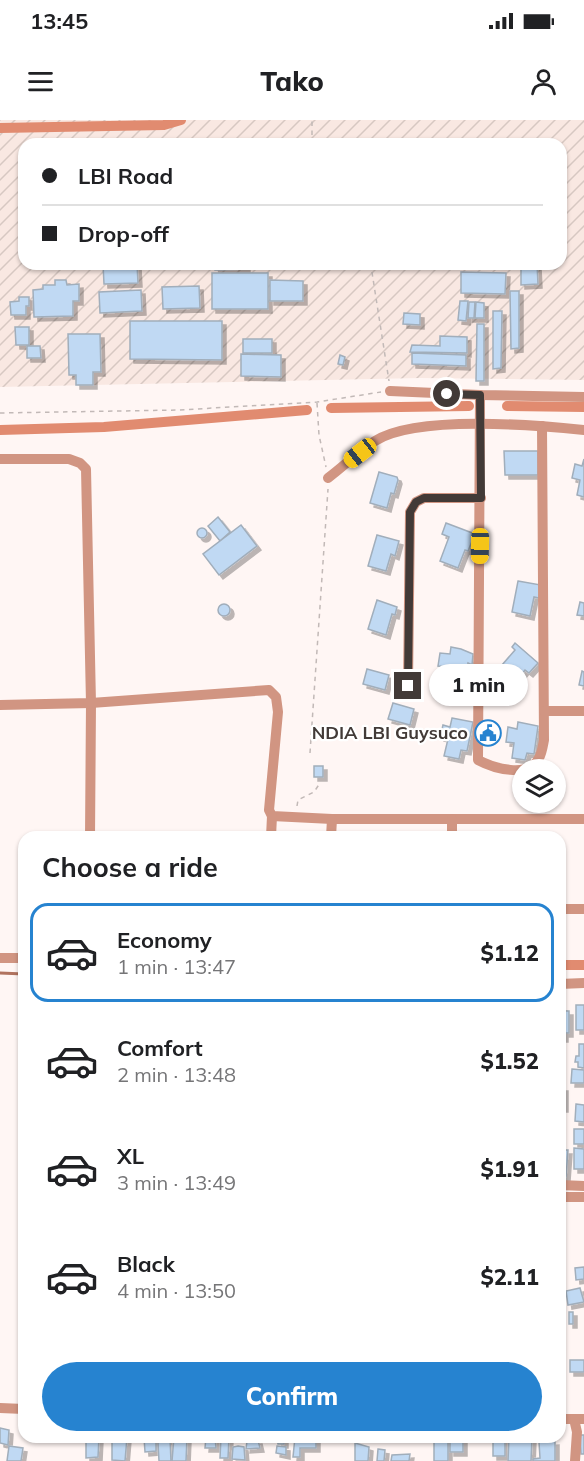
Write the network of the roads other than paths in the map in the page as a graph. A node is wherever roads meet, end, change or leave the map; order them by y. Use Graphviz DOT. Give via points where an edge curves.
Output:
graph roads {
  1 [pos="390,390"];
  2 [pos="584,397"];
  3 [pos="481,411"];
  4 [pos="542,426"];
  5 [pos="584,430"];
  6 [pos="0,459"];
  7 [pos="328,478"];
  8 [pos="481,498"];
  9 [pos="408,686"];
  10 [pos="91,703"];
  11 [pos="0,705"];
  12 [pos="544,711"];
  13 [pos="584,711"];
  14 [pos="272,816"];
  15 [pos="332,819"];
  16 [pos="452,819"];
  17 [pos="584,819"];
  18 [pos="90,831"];
  19 [pos="271,831"];
  20 [pos="331,831"];
  21 [pos="452,831"];
  22 [pos="566,909"];
  23 [pos="584,909"];
  24 [pos="0,958"];
  25 [pos="18,958"];
  26 [pos="584,983"];
  27 [pos="566,984"];
  28 [pos="566,1185"];
  29 [pos="584,1186"];
  30 [pos="566,1197"];
  31 [pos="584,1197"];
  32 [pos="0,1408"];
  33 [pos="18,1409"];
  34 [pos="579,1419"];
  35 [pos="575,1461"];
  1 -- 3 [label="street"];
  2 -- 3 [label="street"];
  3 -- 4 [label="street"];
  3 -- 7 [label="street" via="376,440"];
  3 -- 8 [label="street"];
  4 -- 5 [label="street"];
  4 -- 12 [label="street"];
  6 -- 10 [label="street" via="69,459 86,469"];
  8 -- 9 [label="street" via="424,498 410,512"];
  8 -- 12 [label="street" via="478,760 494,768 529,768 538,760 544,740"];
  10 -- 11 [label="street"];
  10 -- 14 [label="street" via="269,690 276,697 278,712 269,810"];
  10 -- 18 [label="street"];
  12 -- 13 [label="street"];
  14 -- 15 [label="street"];
  14 -- 19 [label="street"];
  15 -- 16 [label="street"];
  15 -- 20 [label="street"];
  16 -- 17 [label="street"];
  16 -- 21 [label="street"];
  22 -- 23 [label="street"];
  24 -- 25 [label="street"];
  26 -- 27 [label="street"];
  28 -- 29 [label="street"];
  30 -- 31 [label="street"];
  32 -- 33 [label="street"];
  34 -- 35 [label="street"];
}
